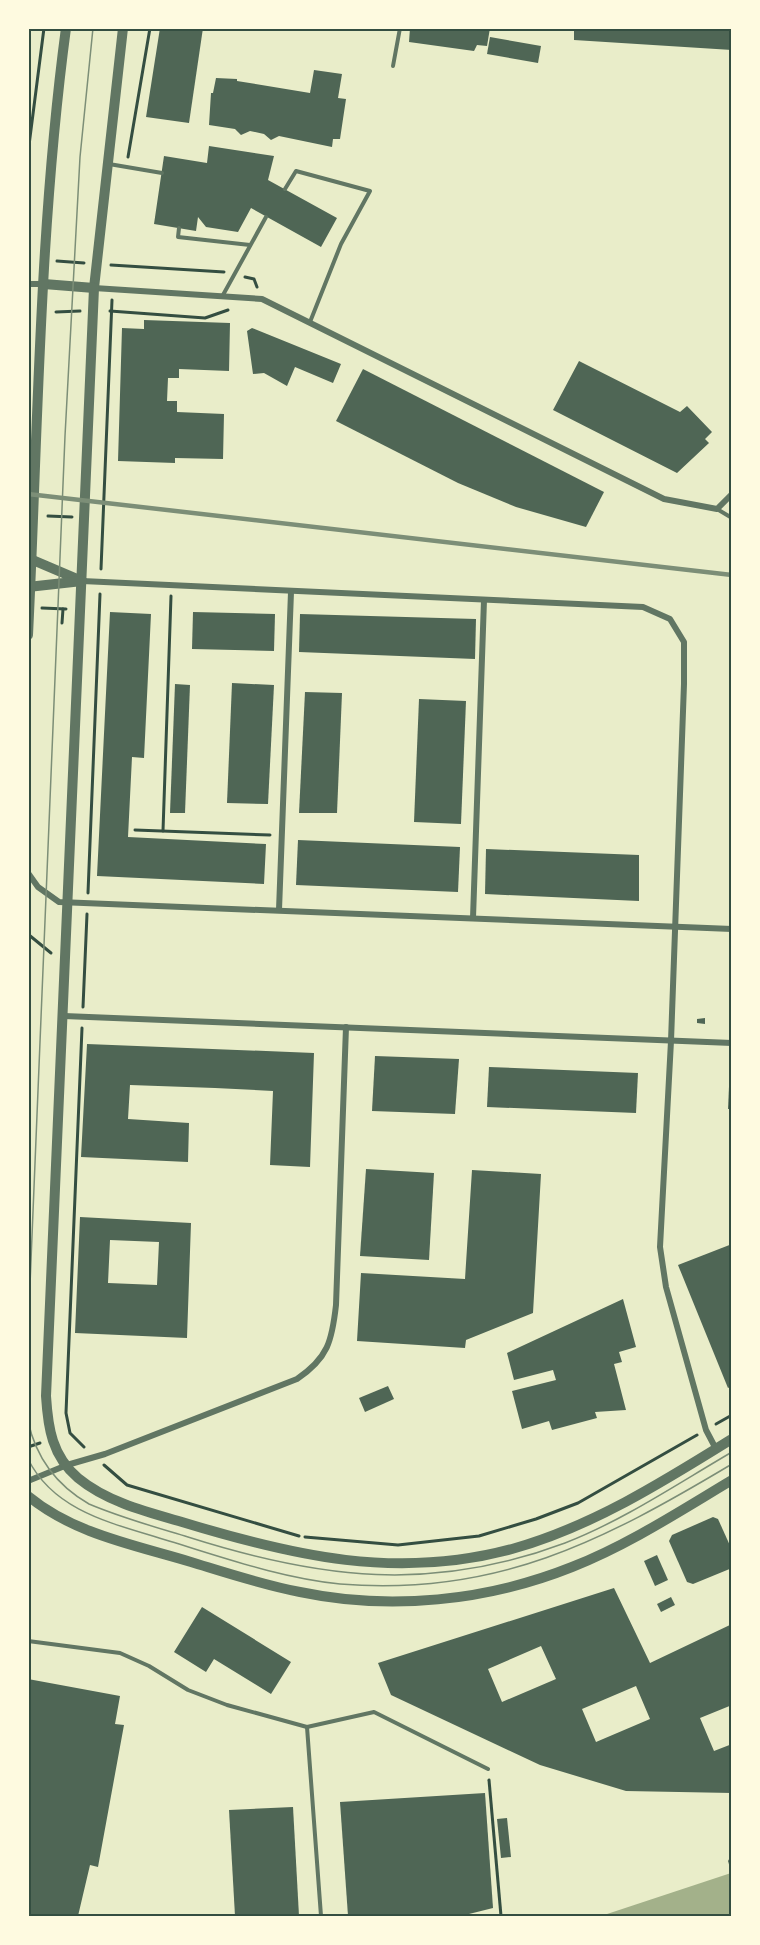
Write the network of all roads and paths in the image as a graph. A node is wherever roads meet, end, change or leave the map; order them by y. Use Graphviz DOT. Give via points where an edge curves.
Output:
graph roads {
  1 [pos="44,28"];
  2 [pos="66,28"];
  3 [pos="123,28"];
  4 [pos="150,28"];
  5 [pos="400,28"];
  6 [pos="393,66"];
  7 [pos="28,153"];
  8 [pos="108,164"];
  9 [pos="125,167"];
  10 [pos="162,173"];
  11 [pos="285,189"];
  12 [pos="267,217"];
  13 [pos="179,228"];
  14 [pos="250,245"];
  15 [pos="114,256"];
  16 [pos="44,261"];
  17 [pos="96,264"];
  18 [pos="113,265"];
  19 [pos="234,274"];
  20 [pos="28,284"];
  21 [pos="44,285"];
  22 [pos="94,288"];
  23 [pos="223,295"];
  24 [pos="262,299"];
  25 [pos="41,311"];
  26 [pos="94,311"];
  27 [pos="112,311"];
  28 [pos="310,322"];
  29 [pos="732,494"];
  30 [pos="717,509"];
  31 [pos="33,516"];
  32 [pos="84,518"];
  33 [pos="732,518"];
  34 [pos="103,519"];
  35 [pos="30,558"];
  36 [pos="82,581"];
  37 [pos="101,582"];
  38 [pos="171,586"];
  39 [pos="30,587"];
  40 [pos="291,592"];
  41 [pos="484,600"];
  42 [pos="63,609"];
  43 [pos="62,623"];
  44 [pos="28,635"];
  45 [pos="135,830"];
  46 [pos="164,831"];
  47 [pos="270,834"];
  48 [pos="28,873"];
  49 [pos="69,903"];
  50 [pos="87,903"];
  51 [pos="279,910"];
  52 [pos="472,918"];
  53 [pos="675,926"];
  54 [pos="732,929"];
  55 [pos="64,1016"];
  56 [pos="83,1017"];
  57 [pos="346,1027"];
  58 [pos="671,1041"];
  59 [pos="732,1043"];
  60 [pos="732,1415"];
  61 [pos="706,1430"];
  62 [pos="732,1439"];
  63 [pos="716,1449"];
  64 [pos="96,1458"];
  65 [pos="67,1465"];
  66 [pos="732,1480"];
  67 [pos="28,1481"];
  68 [pos="28,1496"];
  69 [pos="28,1641"];
  70 [pos="307,1727"];
  71 [pos="488,1769"];
  72 [pos="321,1917"];
  73 [pos="501,1917"];
  1 -- 7 [label="path"];
  2 -- 16 [label="street"];
  3 -- 8 [label="street"];
  4 -- 9 [label="path"];
  5 -- 6 [label="lane"];
  8 -- 9 [label="lane"];
  8 -- 17 [label="street"];
  9 -- 10 [label="lane"];
  11 -- 28 [label="lane" via="296,171 370,191 341,244"];
  12 -- 14 [label="lane"];
  13 -- 14 [label="lane" via="178,237"];
  14 -- 19 [label="lane"];
  15 -- 18 [label="path"];
  16 -- 17 [label="path"];
  16 -- 21 [label="street"];
  17 -- 18 [label="path"];
  17 -- 22 [label="street"];
  18 -- 19 [label="path"];
  19 -- 23 [label="lane"];
  19 -- 24 [label="path" via="254,279"];
  20 -- 21 [label="street"];
  21 -- 22 [label="street"];
  21 -- 25 [label="street"];
  22 -- 23 [label="street"];
  22 -- 26 [label="street"];
  23 -- 24 [label="street"];
  24 -- 27 [label="path" via="205,318"];
  24 -- 28 [label="street"];
  25 -- 26 [label="path"];
  25 -- 31 [label="street"];
  26 -- 27 [label="path"];
  26 -- 32 [label="street"];
  27 -- 34 [label="path"];
  28 -- 30 [label="street" via="664,499"];
  29 -- 30 [label="street"];
  30 -- 33 [label="lane"];
  31 -- 32 [label="path"];
  31 -- 35 [label="street"];
  32 -- 34 [label="path"];
  32 -- 36 [label="street"];
  34 -- 37 [label="path"];
  35 -- 36 [label="street"];
  35 -- 39 [label="street"];
  36 -- 37 [label="street"];
  36 -- 39 [label="street"];
  36 -- 49 [label="street"];
  37 -- 38 [label="street"];
  37 -- 50 [label="path"];
  38 -- 40 [label="street"];
  38 -- 46 [label="path"];
  39 -- 44 [label="street"];
  40 -- 41 [label="street"];
  40 -- 51 [label="street"];
  41 -- 52 [label="street"];
  41 -- 53 [label="street" via="643,607 670,619 684,642"];
  42 -- 43 [label="path"];
  45 -- 46 [label="path"];
  46 -- 47 [label="path"];
  48 -- 49 [label="street" via="46,894"];
  49 -- 50 [label="street"];
  49 -- 55 [label="street"];
  50 -- 51 [label="street"];
  50 -- 56 [label="path"];
  51 -- 52 [label="street"];
  52 -- 53 [label="street"];
  53 -- 54 [label="street"];
  53 -- 58 [label="street"];
  55 -- 56 [label="street"];
  55 -- 65 [label="street" via="46,1396 51,1440"];
  56 -- 57 [label="street"];
  56 -- 64 [label="path" via="66,1413 70,1434"];
  57 -- 58 [label="street"];
  57 -- 64 [label="street" via="336,1305 327,1352 297,1379"];
  58 -- 59 [label="street"];
  58 -- 61 [label="street" via="660,1247 666,1287"];
  60 -- 61 [label="path"];
  61 -- 63 [label="street"];
  61 -- 64 [label="path" via="607,1489 536,1519 479,1536 398,1545 304,1537 193,1506 127,1485"];
  62 -- 63 [label="street"];
  63 -- 65 [label="street" via="645,1490 544,1539 476,1556 395,1565 314,1557 233,1538 139,1509 95,1490"];
  64 -- 65 [label="street"];
  65 -- 67 [label="street"];
  66 -- 68 [label="street" via="573,1567 466,1596 397,1601 333,1597 270,1585 90,1532"];
  69 -- 70 [label="lane" via="120,1653 188,1690"];
  70 -- 71 [label="lane" via="374,1712"];
  70 -- 72 [label="lane"];
  71 -- 73 [label="path"];
}
